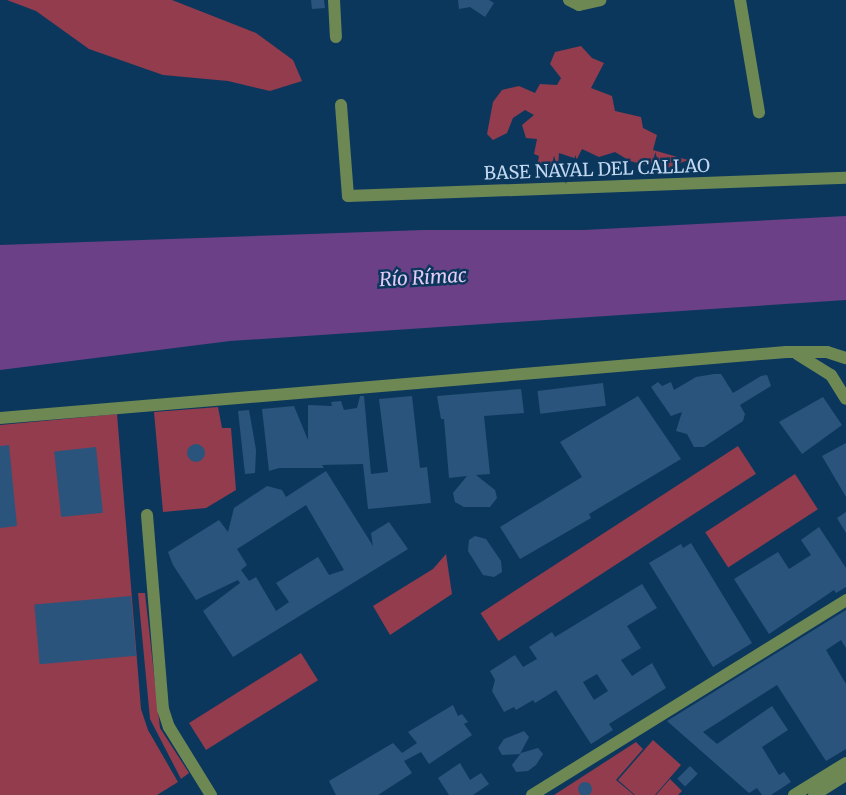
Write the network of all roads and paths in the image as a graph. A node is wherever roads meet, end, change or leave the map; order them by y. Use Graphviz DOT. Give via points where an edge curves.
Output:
graph roads {
  1 [pos="334,0"];
  2 [pos="569,0"];
  3 [pos="600,0"];
  4 [pos="740,0"];
  5 [pos="336,36"];
  6 [pos="341,105"];
  7 [pos="759,112"];
  8 [pos="846,178"];
  9 [pos="792,352"];
  10 [pos="846,358"];
  11 [pos="844,388"];
  12 [pos="0,418"];
  13 [pos="147,515"];
  14 [pos="846,600"];
  15 [pos="846,763"];
  16 [pos="846,775"];
  17 [pos="211,795"];
  18 [pos="532,795"];
  19 [pos="794,795"];
  20 [pos="814,795"];
  1 -- 5 [label="street"];
  2 -- 3 [label="street" via="579,5"];
  4 -- 7 [label="street"];
  6 -- 8 [label="street, BASE NAVAL DEL CALLAO" via="348,196"];
  9 -- 10 [label="street" via="827,352"];
  9 -- 11 [label="street" via="831,374"];
  9 -- 12 [label="street"];
  13 -- 17 [label="street" via="163,709 169,727"];
  14 -- 18 [label="street"];
  15 -- 19 [label="street"];
  16 -- 20 [label="street"];
}
